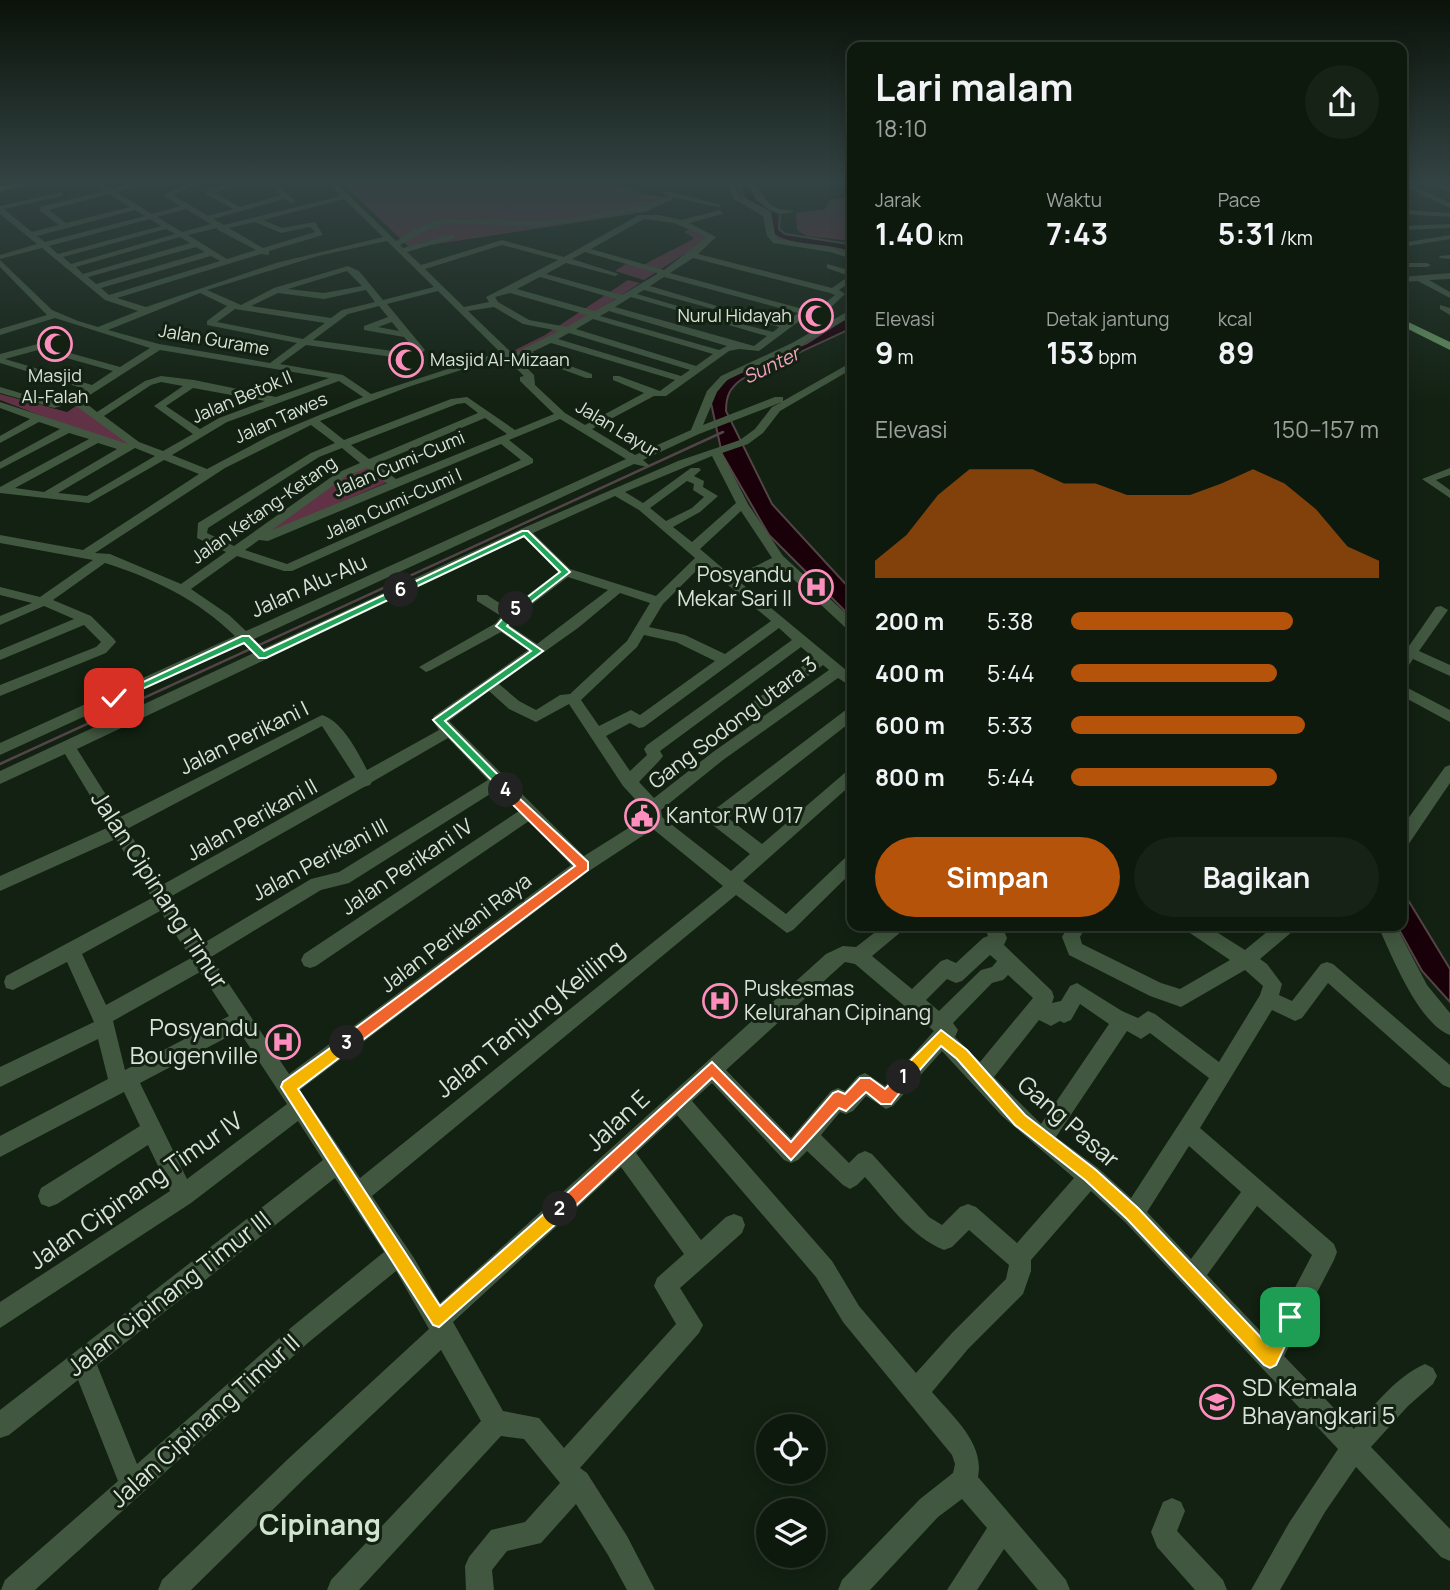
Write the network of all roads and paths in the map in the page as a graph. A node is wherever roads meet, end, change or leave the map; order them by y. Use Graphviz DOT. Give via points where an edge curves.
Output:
graph roads {
  1 [pos="62,255"];
  2 [pos="108,255"];
  3 [pos="156,255"];
  4 [pos="203,255"];
  5 [pos="215,255"];
  6 [pos="246,255"];
  7 [pos="269,255"];
  8 [pos="316,255"];
  9 [pos="406,255"];
  10 [pos="464,255"];
  11 [pos="552,255"];
  12 [pos="573,255"];
  13 [pos="601,255"];
  14 [pos="692,255"];
  15 [pos="736,255"];
  16 [pos="55,257"];
  17 [pos="566,259"];
  18 [pos="225,261"];
  19 [pos="0,262"];
  20 [pos="285,264"];
  21 [pos="776,265"];
  22 [pos="1407,265"];
  23 [pos="1427,265"];
  24 [pos="674,266"];
  25 [pos="831,266"];
  26 [pos="68,267"];
  27 [pos="111,268"];
  28 [pos="418,268"];
  29 [pos="146,272"];
  30 [pos="800,272"];
  31 [pos="662,273"];
  32 [pos="847,273"];
  33 [pos="538,274"];
  34 [pos="615,274"];
  35 [pos="1450,276"];
  36 [pos="80,277"];
  37 [pos="125,278"];
  38 [pos="1418,278"];
  39 [pos="1407,279"];
  40 [pos="159,281"];
  41 [pos="365,284"];
  42 [pos="847,285"];
  43 [pos="640,286"];
  44 [pos="93,288"];
  45 [pos="441,288"];
  46 [pos="276,290"];
  47 [pos="510,290"];
  48 [pos="202,291"];
  49 [pos="833,291"];
  50 [pos="1450,295"];
  51 [pos="625,296"];
  52 [pos="108,298"];
  53 [pos="381,303"];
  54 [pos="816,304"];
  55 [pos="238,306"];
  56 [pos="713,306"];
  57 [pos="606,307"];
  58 [pos="148,309"];
  59 [pos="461,311"];
  60 [pos="731,311"];
  61 [pos="52,313"];
  62 [pos="806,313"];
  63 [pos="593,315"];
  64 [pos="847,315"];
  65 [pos="704,316"];
  66 [pos="394,318"];
  67 [pos="721,320"];
  68 [pos="332,321"];
  69 [pos="1407,325"];
  70 [pos="496,327"];
  71 [pos="788,327"];
  72 [pos="554,328"];
  73 [pos="569,330"];
  74 [pos="101,331"];
  75 [pos="483,331"];
  76 [pos="1407,331"];
  77 [pos="0,332"];
  78 [pos="409,335"];
  79 [pos="776,336"];
  80 [pos="552,340"];
  81 [pos="305,342"];
  82 [pos="738,346"];
  83 [pos="158,347"];
  84 [pos="1450,348"];
  85 [pos="720,353"];
  86 [pos="1450,354"];
  87 [pos="511,355"];
  88 [pos="0,359"];
  89 [pos="847,359"];
  90 [pos="272,366"];
  91 [pos="847,368"];
  92 [pos="697,369"];
  93 [pos="120,370"];
  94 [pos="589,376"];
  95 [pos="341,377"];
  96 [pos="616,378"];
  97 [pos="684,380"];
  98 [pos="190,386"];
  99 [pos="92,388"];
  100 [pos="0,390"];
  101 [pos="648,392"];
  102 [pos="371,398"];
  103 [pos="75,399"];
  104 [pos="276,400"];
  105 [pos="3,408"];
  106 [pos="760,412"];
  107 [pos="484,414"];
  108 [pos="561,415"];
  109 [pos="96,417"];
  110 [pos="39,418"];
  111 [pos="313,421"];
  112 [pos="582,427"];
  113 [pos="68,429"];
  114 [pos="698,431"];
  115 [pos="199,433"];
  116 [pos="514,434"];
  117 [pos="97,439"];
  118 [pos="501,439"];
  119 [pos="0,440"];
  120 [pos="343,444"];
  121 [pos="131,447"];
  122 [pos="718,453"];
  123 [pos="161,457"];
  124 [pos="366,463"];
  125 [pos="682,463"];
  126 [pos="0,466"];
  127 [pos="646,467"];
  128 [pos="1450,471"];
  129 [pos="208,473"];
  130 [pos="686,477"];
  131 [pos="396,485"];
  132 [pos="2,490"];
  133 [pos="616,492"];
  134 [pos="1450,495"];
  135 [pos="45,496"];
  136 [pos="742,504"];
  137 [pos="643,508"];
  138 [pos="665,526"];
  139 [pos="525,532"];
  140 [pos="0,539"];
  141 [pos="249,543"];
  142 [pos="234,551"];
  143 [pos="88,552"];
  144 [pos="697,554"];
  145 [pos="106,557"];
  146 [pos="779,559"];
  147 [pos="566,572"];
  148 [pos="733,582"];
  149 [pos="184,589"];
  150 [pos="616,590"];
  151 [pos="0,591"];
  152 [pos="482,598"];
  153 [pos="658,601"];
  154 [pos="42,602"];
  155 [pos="1441,610"];
  156 [pos="86,619"];
  157 [pos="505,620"];
  158 [pos="0,621"];
  159 [pos="847,621"];
  160 [pos="779,622"];
  161 [pos="641,630"];
  162 [pos="802,640"];
  163 [pos="255,647"];
  164 [pos="1407,649"];
  165 [pos="1407,650"];
  166 [pos="538,651"];
  167 [pos="0,655"];
  168 [pos="822,658"];
  169 [pos="725,660"];
  170 [pos="426,667"];
  171 [pos="838,671"];
  172 [pos="1450,671"];
  173 [pos="847,678"];
  174 [pos="489,684"];
  175 [pos="0,691"];
  176 [pos="1407,692"];
  177 [pos="573,699"];
  178 [pos="759,705"];
  179 [pos="1448,713"];
  180 [pos="847,717"];
  181 [pos="449,732"];
  182 [pos="596,735"];
  183 [pos="68,747"];
  184 [pos="0,749"];
  185 [pos="1450,771"];
  186 [pos="0,778"];
  187 [pos="847,779"];
  188 [pos="365,781"];
  189 [pos="497,782"];
  190 [pos="628,782"];
  191 [pos="530,812"];
  192 [pos="654,814"];
  193 [pos="118,828"];
  194 [pos="1407,833"];
  195 [pos="762,854"];
  196 [pos="583,866"];
  197 [pos="847,867"];
  198 [pos="0,884"];
  199 [pos="732,884"];
  200 [pos="161,898"];
  201 [pos="788,925"];
  202 [pos="890,931"];
  203 [pos="995,931"];
  204 [pos="1070,931"];
  205 [pos="1201,931"];
  206 [pos="1281,931"];
  207 [pos="1389,931"];
  208 [pos="993,947"];
  209 [pos="71,951"];
  210 [pos="859,956"];
  211 [pos="201,958"];
  212 [pos="310,960"];
  213 [pos="1247,960"];
  214 [pos="1008,963"];
  215 [pos="13,982"];
  216 [pos="1268,999"];
  217 [pos="914,1000"];
  218 [pos="1037,1008"];
  219 [pos="242,1019"];
  220 [pos="103,1021"];
  221 [pos="1122,1022"];
  222 [pos="1450,1026"];
  223 [pos="940,1030"];
  224 [pos="712,1069"];
  225 [pos="982,1076"];
  226 [pos="1222,1076"];
  227 [pos="0,1077"];
  228 [pos="1450,1078"];
  229 [pos="124,1081"];
  230 [pos="288,1087"];
  231 [pos="678,1101"];
  232 [pos="301,1107"];
  233 [pos="153,1130"];
  234 [pos="1188,1131"];
  235 [pos="807,1136"];
  236 [pos="1043,1138"];
  237 [pos="0,1147"];
  238 [pos="623,1153"];
  239 [pos="338,1162"];
  240 [pos="1091,1175"];
  241 [pos="1257,1189"];
  242 [pos="359,1194"];
  243 [pos="183,1195"];
  244 [pos="49,1196"];
  245 [pos="1133,1214"];
  246 [pos="733,1225"];
  247 [pos="398,1255"];
  248 [pos="699,1256"];
  249 [pos="1019,1259"];
  250 [pos="1193,1275"];
  251 [pos="0,1316"];
  252 [pos="442,1324"];
  253 [pos="1270,1359"];
  254 [pos="83,1361"];
  255 [pos="1425,1376"];
  256 [pos="917,1391"];
  257 [pos="496,1423"];
  258 [pos="0,1426"];
  259 [pos="1354,1448"];
  260 [pos="571,1474"];
  261 [pos="964,1481"];
  262 [pos="133,1486"];
  263 [pos="1172,1511"];
  264 [pos="1003,1528"];
  265 [pos="1450,1548"];
  266 [pos="15,1590"];
  267 [pos="172,1590"];
  268 [pos="341,1590"];
  269 [pos="480,1590"];
  270 [pos="641,1590"];
  271 [pos="852,1590"];
  272 [pos="961,1590"];
  273 [pos="1056,1590"];
  274 [pos="1213,1590"];
  275 [pos="1265,1590"];
  1 -- 16 [label="street"];
  2 -- 26 [label="street"];
  3 -- 27 [label="street"];
  4 -- 29 [label="street"];
  5 -- 18 [label="street"];
  6 -- 18 [label="street"];
  7 -- 20 [label="street"];
  8 -- 20 [label="street"];
  9 -- 28 [label="street, Jalan Layur"];
  10 -- 28 [label="street"];
  11 -- 17 [label="street"];
  12 -- 17 [label="street"];
  13 -- 31 [label="street"];
  14 -- 24 [label="street"];
  14 -- 49 [label="street"];
  15 -- 21 [label="street"];
  16 -- 26 [label="street"];
  17 -- 33 [label="street"];
  17 -- 34 [label="street"];
  18 -- 40 [label="street"];
  19 -- 61 [label="street"];
  20 -- 48 [label="street"];
  22 -- 23 [label="street"];
  24 -- 31 [label="street"];
  24 -- 54 [label="street"];
  25 -- 32 [label="street"];
  26 -- 36 [label="street"];
  27 -- 36 [label="street"];
  27 -- 37 [label="street"];
  28 -- 45 [label="street, Jalan Layur"];
  29 -- 37 [label="street"];
  29 -- 40 [label="street"];
  30 -- 42 [label="street"];
  31 -- 43 [label="street"];
  31 -- 62 [label="street"];
  33 -- 47 [label="street"];
  33 -- 51 [label="street"];
  35 -- 38 [label="street"];
  36 -- 44 [label="street"];
  37 -- 44 [label="street"];
  38 -- 39 [label="street"];
  38 -- 50 [label="street"];
  40 -- 52 [label="street"];
  41 -- 46 [label="street" via="332,295"];
  41 -- 46 [label="street" via="343,268"];
  41 -- 53 [label="street"];
  42 -- 49 [label="street"];
  43 -- 51 [label="street"];
  43 -- 56 [label="street"];
  44 -- 52 [label="street"];
  45 -- 53 [label="street"];
  45 -- 59 [label="street, Jalan Layur"];
  46 -- 55 [label="street"];
  47 -- 59 [label="street" via="490,297 494,303"];
  47 -- 63 [label="street"];
  48 -- 55 [label="street"];
  48 -- 58 [label="street"];
  49 -- 54 [label="street" via="841,294 827,306"];
  51 -- 57 [label="street"];
  51 -- 65 [label="street"];
  52 -- 58 [label="street"];
  53 -- 66 [label="street"];
  53 -- 68 [label="street" via="345,312"];
  54 -- 62 [label="street"];
  55 -- 68 [label="street"];
  55 -- 81 [label="street" via="210,323"];
  57 -- 63 [label="street"];
  57 -- 82 [label="street"];
  58 -- 74 [label="street"];
  59 -- 72 [label="street" via="495,304 516,318"];
  59 -- 75 [label="street, Jalan Layur"];
  60 -- 71 [label="street"];
  61 -- 74 [label="street, Jalan Gurame"];
  61 -- 77 [label="street"];
  62 -- 71 [label="street"];
  63 -- 73 [label="street"];
  63 -- 85 [label="street"];
  64 -- 114 [label="street" via="724,378 712,391"];
  66 -- 78 [label="street"];
  66 -- 78 [label="street" via="367,328"];
  67 -- 79 [label="street"];
  68 -- 81 [label="street"];
  69 -- 84 [label="main road"];
  70 -- 75 [label="street"];
  71 -- 79 [label="street"];
  72 -- 73 [label="street"];
  72 -- 87 [label="street"];
  73 -- 80 [label="street"];
  73 -- 92 [label="street"];
  74 -- 83 [label="street, Jalan Gurame"];
  75 -- 87 [label="street, Jalan Layur" via="484,337"];
  76 -- 86 [label="main road"];
  78 -- 81 [label="street" via="419,353 400,355"];
  79 -- 82 [label="street" via="756,349"];
  80 -- 87 [label="street"];
  80 -- 97 [label="street"];
  81 -- 90 [label="street"];
  82 -- 85 [label="street"];
  83 -- 90 [label="street, Jalan Gurame"];
  83 -- 93 [label="street"];
  85 -- 92 [label="street"];
  87 -- 94 [label="street"];
  87 -- 102 [label="street, Jalan Tawes"];
  87 -- 108 [label="street, Jalan Layur"];
  88 -- 93 [label="street" via="38,347"];
  88 -- 99 [label="street"];
  89 -- 106 [label="street"];
  90 -- 95 [label="street, Jalan Gurame"];
  91 -- 106 [label="street"];
  92 -- 97 [label="street"];
  93 -- 99 [label="street"];
  95 -- 102 [label="street, Jalan Gurame"];
  95 -- 104 [label="street, Jalan Betok II"];
  96 -- 101 [label="street"];
  97 -- 101 [label="street" via="666,392"];
  98 -- 104 [label="street" via="209,398 234,391"];
  98 -- 109 [label="street" via="165,379 152,381"];
  98 -- 115 [label="street" via="159,408"];
  99 -- 103 [label="street"];
  100 -- 103 [label="street" via="54,405"];
  101 -- 112 [label="street"];
  102 -- 111 [label="street, Jalan Tawes"];
  103 -- 109 [label="street"];
  104 -- 115 [label="street, Jalan Betok II"];
  105 -- 110 [label="street"];
  106 -- 114 [label="street"];
  106 -- 122 [label="street" via="752,437"];
  107 -- 116 [label="street"];
  107 -- 120 [label="street" via="463,399"];
  107 -- 124 [label="street, Jalan Ketang-Ketang"];
  108 -- 112 [label="street, Jalan Layur"];
  108 -- 116 [label="street, Jalan Cumi-Cumi"];
  109 -- 121 [label="street"];
  110 -- 113 [label="street"];
  110 -- 119 [label="street"];
  111 -- 120 [label="street"];
  111 -- 129 [label="street, Jalan Tawes"];
  112 -- 127 [label="street, Jalan Layur"];
  113 -- 117 [label="street"];
  113 -- 126 [label="street"];
  114 -- 127 [label="street"];
  115 -- 123 [label="street, Jalan Betok II"];
  116 -- 118 [label="street, Jalan Cumi-Cumi"];
  117 -- 121 [label="street"];
  117 -- 132 [label="street"];
  118 -- 131 [label="street, Jalan Cumi-Cumi"];
  118 -- 142 [label="street, Jalan Cumi-Cumi I" via="529,461 288,568"];
  120 -- 124 [label="street"];
  120 -- 142 [label="street" via="303,461 202,526 201,536"];
  121 -- 123 [label="street"];
  121 -- 135 [label="street"];
  122 -- 125 [label="street"];
  122 -- 136 [label="street"];
  123 -- 129 [label="street"];
  123 -- 135 [label="street, Jalan Betok II" via="94,498"];
  124 -- 131 [label="street"];
  124 -- 141 [label="street, Jalan Ketang-Ketang" via="328,484"];
  125 -- 127 [label="street"];
  125 -- 130 [label="street" via="696,469"];
  127 -- 133 [label="street"];
  127 -- 163 [label="street, Jalan Alu-Alu"];
  128 -- 134 [label="street" via="1428,479"];
  129 -- 143 [label="street, Jalan Tawes"];
  130 -- 137 [label="street"];
  130 -- 138 [label="street" via="712,496"];
  131 -- 141 [label="street, Jalan Cumi-Cumi"];
  132 -- 135 [label="street"];
  133 -- 137 [label="street"];
  133 -- 139 [label="street"];
  136 -- 144 [label="street"];
  136 -- 146 [label="street"];
  137 -- 138 [label="street"];
  138 -- 144 [label="street"];
  139 -- 147 [label="street"];
  139 -- 163 [label="street"];
  140 -- 143 [label="street"];
  141 -- 142 [label="street, Jalan Ketang-Ketang"];
  142 -- 149 [label="street, Jalan Ketang-Ketang"];
  143 -- 145 [label="street"];
  144 -- 148 [label="street"];
  144 -- 153 [label="street"];
  145 -- 149 [label="street"];
  145 -- 154 [label="street"];
  146 -- 148 [label="street"];
  146 -- 159 [label="street"];
  147 -- 150 [label="street"];
  147 -- 157 [label="street"];
  148 -- 160 [label="street"];
  149 -- 163 [label="street" via="223,616"];
  150 -- 153 [label="street"];
  150 -- 166 [label="street"];
  151 -- 154 [label="street"];
  152 -- 157 [label="street"];
  153 -- 161 [label="street"];
  154 -- 156 [label="street"];
  154 -- 158 [label="street"];
  155 -- 164 [label="street"];
  156 -- 167 [label="street"];
  156 -- 175 [label="street" via="108,639 107,645"];
  157 -- 166 [label="street"];
  157 -- 170 [label="street"];
  160 -- 162 [label="street"];
  160 -- 169 [label="street"];
  161 -- 169 [label="street" via="688,640"];
  161 -- 177 [label="street" via="615,663"];
  162 -- 168 [label="street"];
  162 -- 190 [label="street" via="652,749 655,756"];
  163 -- 183 [label="street"];
  163 -- 184 [label="street, Jalan Alu-Alu"];
  165 -- 172 [label="street"];
  166 -- 174 [label="street"];
  168 -- 171 [label="street"];
  168 -- 178 [label="street"];
  169 -- 182 [label="street" via="639,723 631,715"];
  171 -- 173 [label="street"];
  171 -- 192 [label="street, Gang Sodong Utara 3" via="718,756"];
  174 -- 177 [label="street" via="536,717"];
  174 -- 181 [label="street" via="439,720"];
  176 -- 179 [label="street"];
  177 -- 182 [label="street"];
  180 -- 195 [label="street" via="716,818"];
  181 -- 188 [label="street, Jalan Perikani II"];
  181 -- 189 [label="street"];
  182 -- 190 [label="street"];
  183 -- 186 [label="street"];
  183 -- 193 [label="street, Jalan Cipinang Timur"];
  185 -- 194 [label="street"];
  187 -- 195 [label="street, Jalan Tanjung Keliling"];
  188 -- 193 [label="street, Jalan Perikani I" via="359,756 327,722 318,721"];
  188 -- 200 [label="street, Jalan Perikani II"];
  189 -- 191 [label="street"];
  189 -- 211 [label="street, Jalan Perikani III" via="343,878 317,884"];
  190 -- 192 [label="street"];
  191 -- 196 [label="street"];
  191 -- 212 [label="street, Jalan Perikani IV"];
  192 -- 196 [label="street, Jalan Perikani Raya"];
  192 -- 199 [label="street"];
  193 -- 198 [label="street, Jalan Perikani I"];
  193 -- 200 [label="street, Jalan Cipinang Timur"];
  195 -- 199 [label="street, Jalan Tanjung Keliling"];
  196 -- 230 [label="street, Jalan Perikani Raya"];
  197 -- 201 [label="street"];
  199 -- 201 [label="street"];
  199 -- 242 [label="street, Jalan Tanjung Keliling"];
  200 -- 209 [label="street, Jalan Perikani II"];
  200 -- 211 [label="street, Jalan Cipinang Timur"];
  202 -- 210 [label="street"];
  203 -- 208 [label="street" via="998,938"];
  204 -- 213 [label="street" via="1075,949 1176,998"];
  205 -- 213 [label="street"];
  206 -- 213 [label="street"];
  207 -- 222 [label="street" via="1411,980"];
  208 -- 214 [label="street"];
  208 -- 217 [label="street" via="989,944 956,975 947,967"];
  209 -- 215 [label="street, Jalan Perikani II"];
  209 -- 220 [label="street"];
  210 -- 217 [label="street, Gang Pasar"];
  210 -- 224 [label="street, Jalan E" via="843,954 832,960"];
  211 -- 219 [label="street, Jalan Cipinang Timur"];
  211 -- 220 [label="street, Jalan Perikani III"];
  213 -- 216 [label="street" via="1270,978 1273,984"];
  214 -- 218 [label="street" via="1045,997"];
  214 -- 223 [label="street" via="998,974 985,977"];
  216 -- 226 [label="street"];
  216 -- 228 [label="street" via="1295,1012 1326,970"];
  217 -- 223 [label="street, Gang Pasar"];
  218 -- 221 [label="street" via="1051,1017 1058,1009 1064,1014 1077,992"];
  218 -- 225 [label="street"];
  219 -- 229 [label="street"];
  219 -- 230 [label="street, Jalan Cipinang Timur"];
  220 -- 227 [label="street, Jalan Perikani III"];
  220 -- 229 [label="street"];
  221 -- 226 [label="street" via="1124,1019 1141,1030 1148,1020"];
  221 -- 236 [label="street"];
  223 -- 225 [label="street, Gang Pasar"];
  223 -- 235 [label="street" via="886,1099 865,1083 846,1104 838,1098"];
  224 -- 231 [label="street, Jalan E"];
  224 -- 235 [label="street" via="791,1153"];
  225 -- 236 [label="street, Gang Pasar" via="1020,1120"];
  226 -- 234 [label="street"];
  229 -- 233 [label="street"];
  229 -- 237 [label="street"];
  230 -- 232 [label="street, Jalan Cipinang Timur"];
  231 -- 238 [label="street, Jalan E"];
  231 -- 256 [label="street" via="824,1269 851,1314"];
  232 -- 239 [label="street, Jalan Cipinang Timur"];
  232 -- 243 [label="street, Jalan Cipinang Timur IV"];
  233 -- 243 [label="street"];
  233 -- 244 [label="street"];
  234 -- 241 [label="street"];
  234 -- 245 [label="street"];
  235 -- 249 [label="street" via="850,1178 865,1161 921,1225 942,1239 968,1215"];
  236 -- 240 [label="street, Gang Pasar"];
  238 -- 248 [label="street"];
  238 -- 252 [label="street, Jalan E"];
  239 -- 242 [label="street, Jalan Cipinang Timur"];
  239 -- 254 [label="street, Jalan Cipinang Timur III"];
  240 -- 245 [label="street, Gang Pasar"];
  240 -- 249 [label="street"];
  241 -- 250 [label="street"];
  241 -- 253 [label="street" via="1322,1246 1326,1256"];
  242 -- 247 [label="street, Jalan Cipinang Timur"];
  243 -- 251 [label="street, Jalan Cipinang Timur IV"];
  245 -- 250 [label="street, Gang Pasar"];
  246 -- 248 [label="street"];
  247 -- 252 [label="street, Jalan Cipinang Timur"];
  247 -- 262 [label="street, Jalan Cipinang Timur II" via="301,1334"];
  248 -- 260 [label="street" via="664,1288 691,1325"];
  249 -- 256 [label="street" via="1015,1286"];
  250 -- 253 [label="street, Gang Pasar"];
  252 -- 257 [label="street, Jalan Cipinang Timur"];
  252 -- 267 [label="street, Jalan E"];
  253 -- 259 [label="street, Gang Pasar"];
  254 -- 258 [label="street, Jalan Cipinang Timur III"];
  254 -- 262 [label="street"];
  255 -- 259 [label="street" via="1400,1395"];
  256 -- 261 [label="street" via="968,1458"];
  257 -- 260 [label="street" via="530,1427"];
  257 -- 268 [label="street"];
  259 -- 265 [label="street, Gang Pasar"];
  259 -- 275 [label="street"];
  260 -- 269 [label="street" via="532,1534 500,1539 478,1566"];
  260 -- 270 [label="street" via="617,1540"];
  261 -- 264 [label="street"];
  261 -- 271 [label="street" via="929,1508"];
  262 -- 266 [label="street, Jalan Cipinang Timur II"];
  263 -- 274 [label="street" via="1166,1538"];
  264 -- 272 [label="street"];
  264 -- 273 [label="street"];
}
